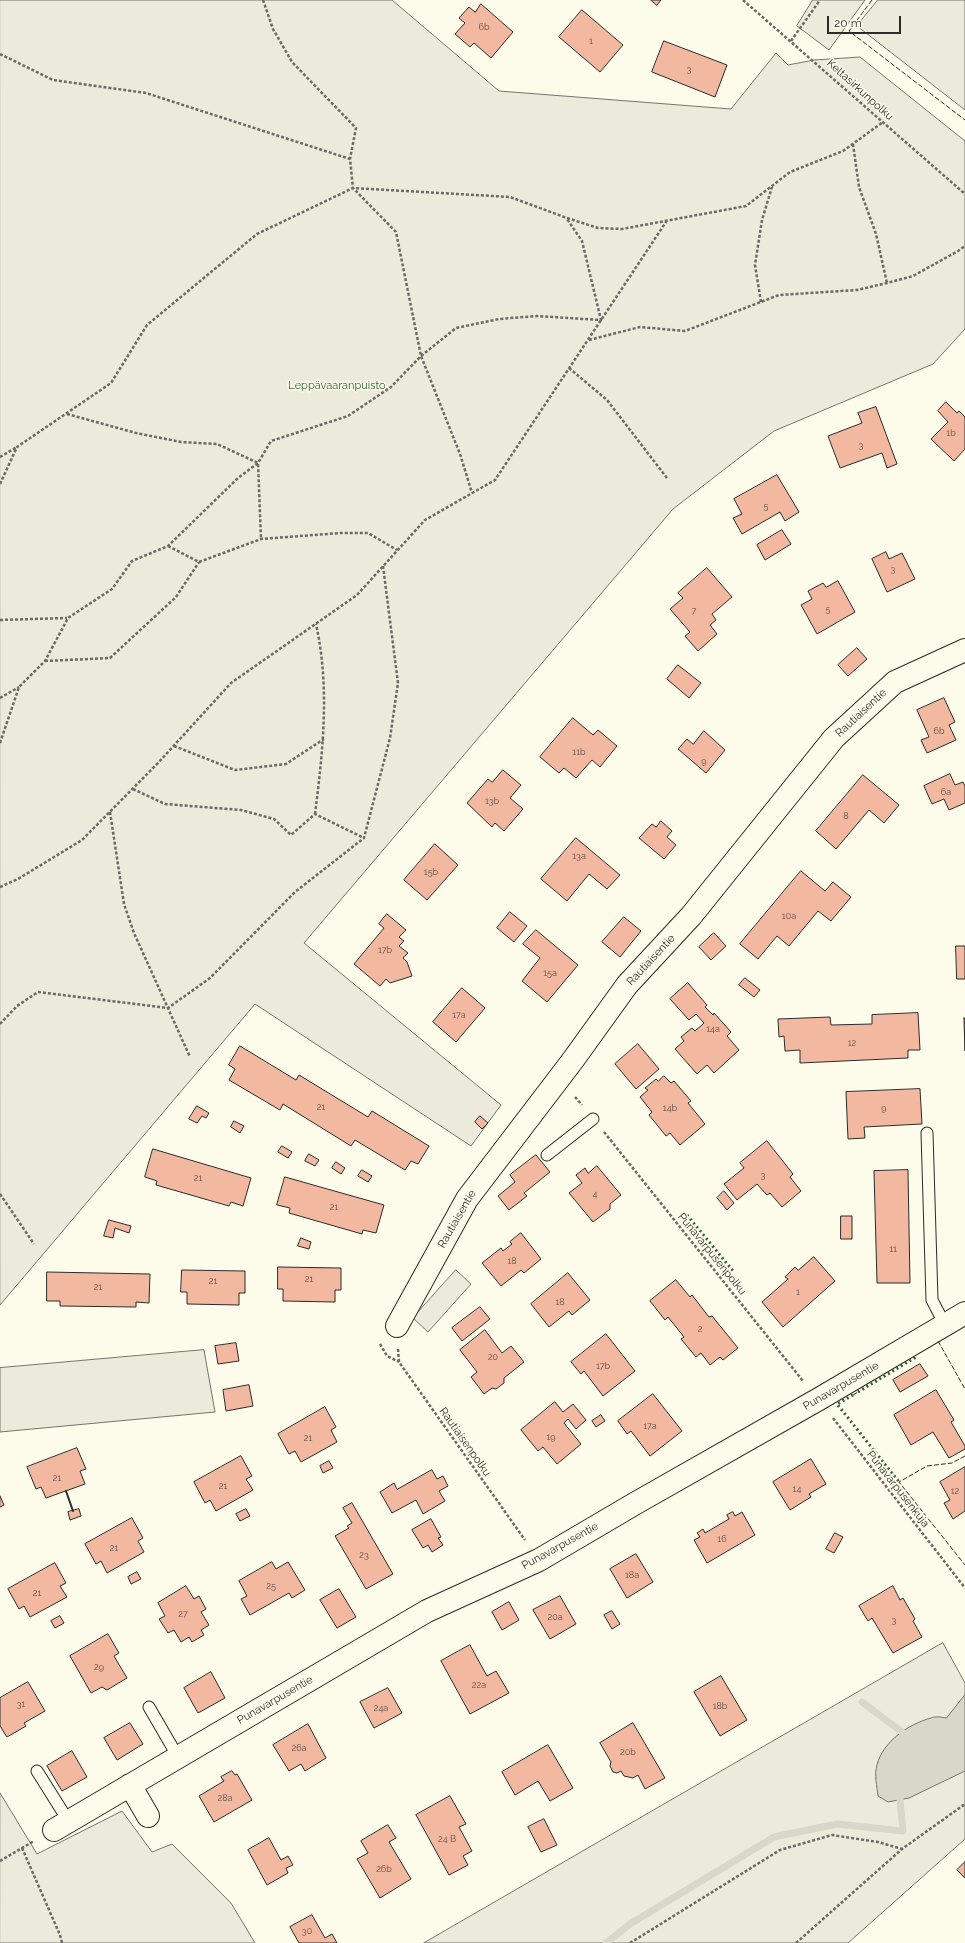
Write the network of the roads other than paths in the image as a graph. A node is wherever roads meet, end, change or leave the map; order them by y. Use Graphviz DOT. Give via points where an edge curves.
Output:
graph roads {
  1 [pos="965,650"];
  2 [pos="593,1119"];
  3 [pos="927,1134"];
  4 [pos="547,1155"];
  5 [pos="965,1312"];
  6 [pos="944,1325"];
  7 [pos="397,1326"];
  8 [pos="149,1707"];
  9 [pos="178,1758"];
  10 [pos="37,1771"];
  11 [pos="130,1785"];
  12 [pos="148,1816"];
  13 [pos="61,1826"];
  1 -- 7 [label="street, Rautiaisentie" via="895,682 834,738 691,916 627,986 467,1199"];
  2 -- 4 [label="lane"];
  3 -- 6 [label="lane" via="932,1300"];
  5 -- 6 [label="street, Punavarpusentie"];
  6 -- 9 [label="street, Punavarpusentie" via="539,1560 427,1611"];
  8 -- 9 [label="lane"];
  9 -- 11 [label="street, Punavarpusentie"];
  10 -- 13 [label="lane"];
  11 -- 12 [label="street"];
  11 -- 13 [label="street, Punavarpusentie"];
}
